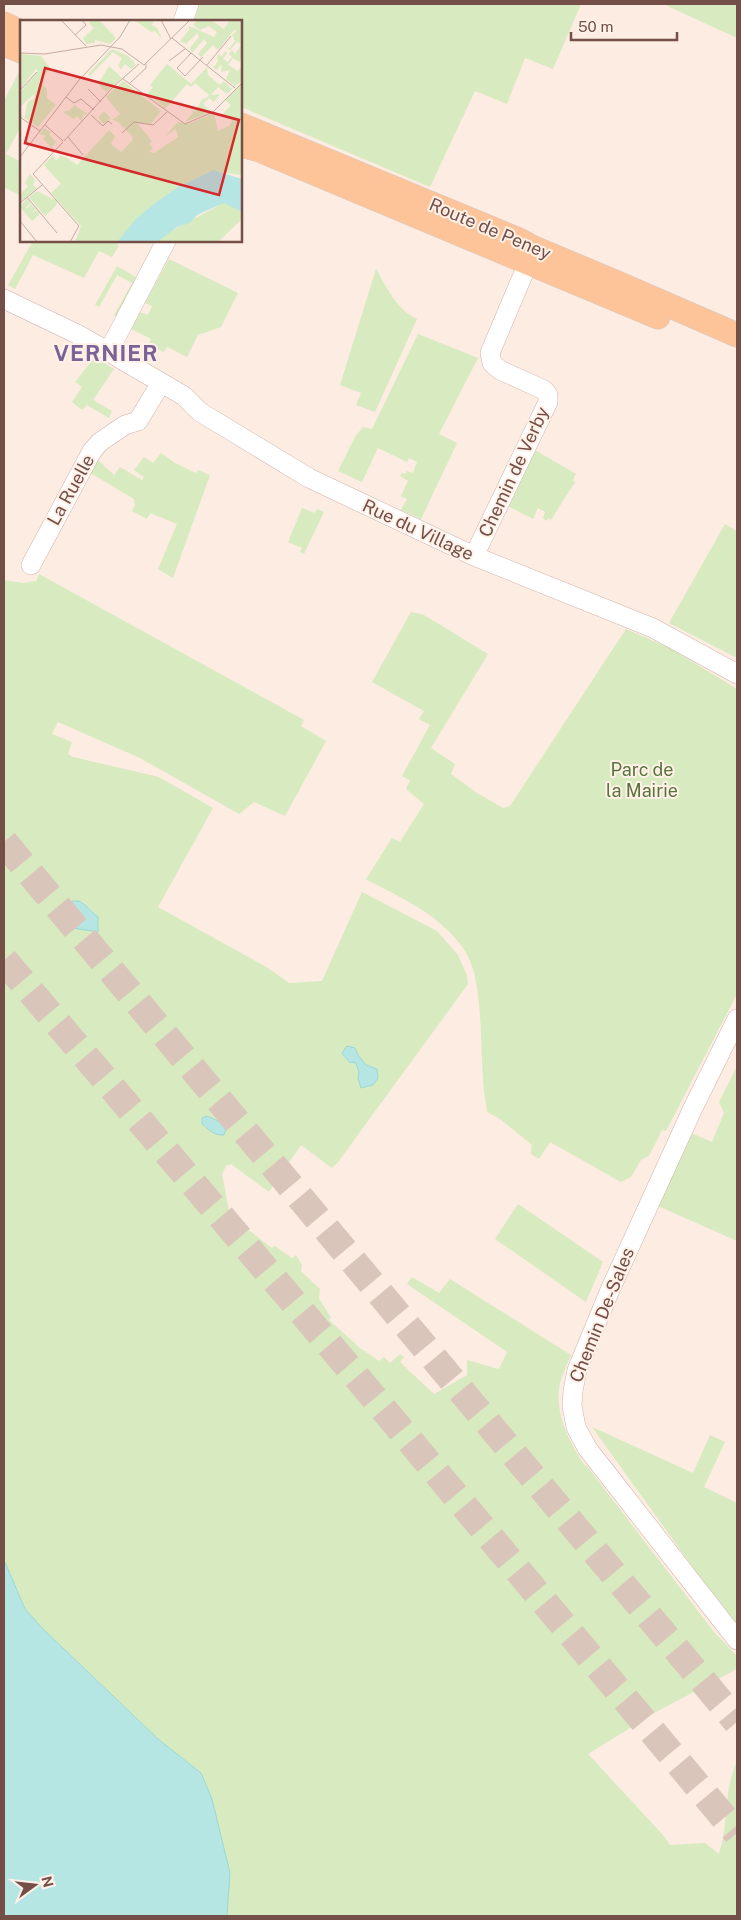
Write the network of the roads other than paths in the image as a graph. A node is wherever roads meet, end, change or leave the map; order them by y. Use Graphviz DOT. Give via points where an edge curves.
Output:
graph roads {
  1 [pos="189,4"];
  2 [pos="183,20"];
  3 [pos="4,24"];
  4 [pos="20,32"];
  5 [pos="4,44"];
  6 [pos="20,51"];
  7 [pos="242,125"];
  8 [pos="242,145"];
  9 [pos="165,242"];
  10 [pos="531,256"];
  11 [pos="4,299"];
  12 [pos="737,335"];
  13 [pos="109,349"];
  14 [pos="737,352"];
  15 [pos="161,383"];
  16 [pos="474,556"];
  17 [pos="31,565"];
  18 [pos="737,674"];
  19 [pos="737,1020"];
  20 [pos="737,1640"];
  1 -- 2 [label="street"];
  3 -- 4 [label="main road"];
  5 -- 6 [label="main road"];
  7 -- 10 [label="main road, Route de Peney" via="518,240"];
  8 -- 10 [label="main road, Route de Peney"];
  9 -- 13 [label="street"];
  10 -- 12 [label="main road, Route de Peney" via="616,282"];
  10 -- 14 [label="main road, Route de Peney"];
  10 -- 16 [label="street, Chemin de Verby" via="490,352 492,363 500,370 544,390 548,402"];
  11 -- 13 [label="street, Rue du Village"];
  13 -- 15 [label="street, Rue du Village"];
  15 -- 16 [label="street, Rue du Village" via="184,396 200,412 309,478"];
  15 -- 17 [label="street, La Ruelle" via="138,421 125,425 92,451"];
  16 -- 18 [label="street, Rue du Village" via="653,628"];
  19 -- 20 [label="street, Chemin De-Sales" via="610,1290 578,1370 572,1406 576,1426 587,1448"];
}
